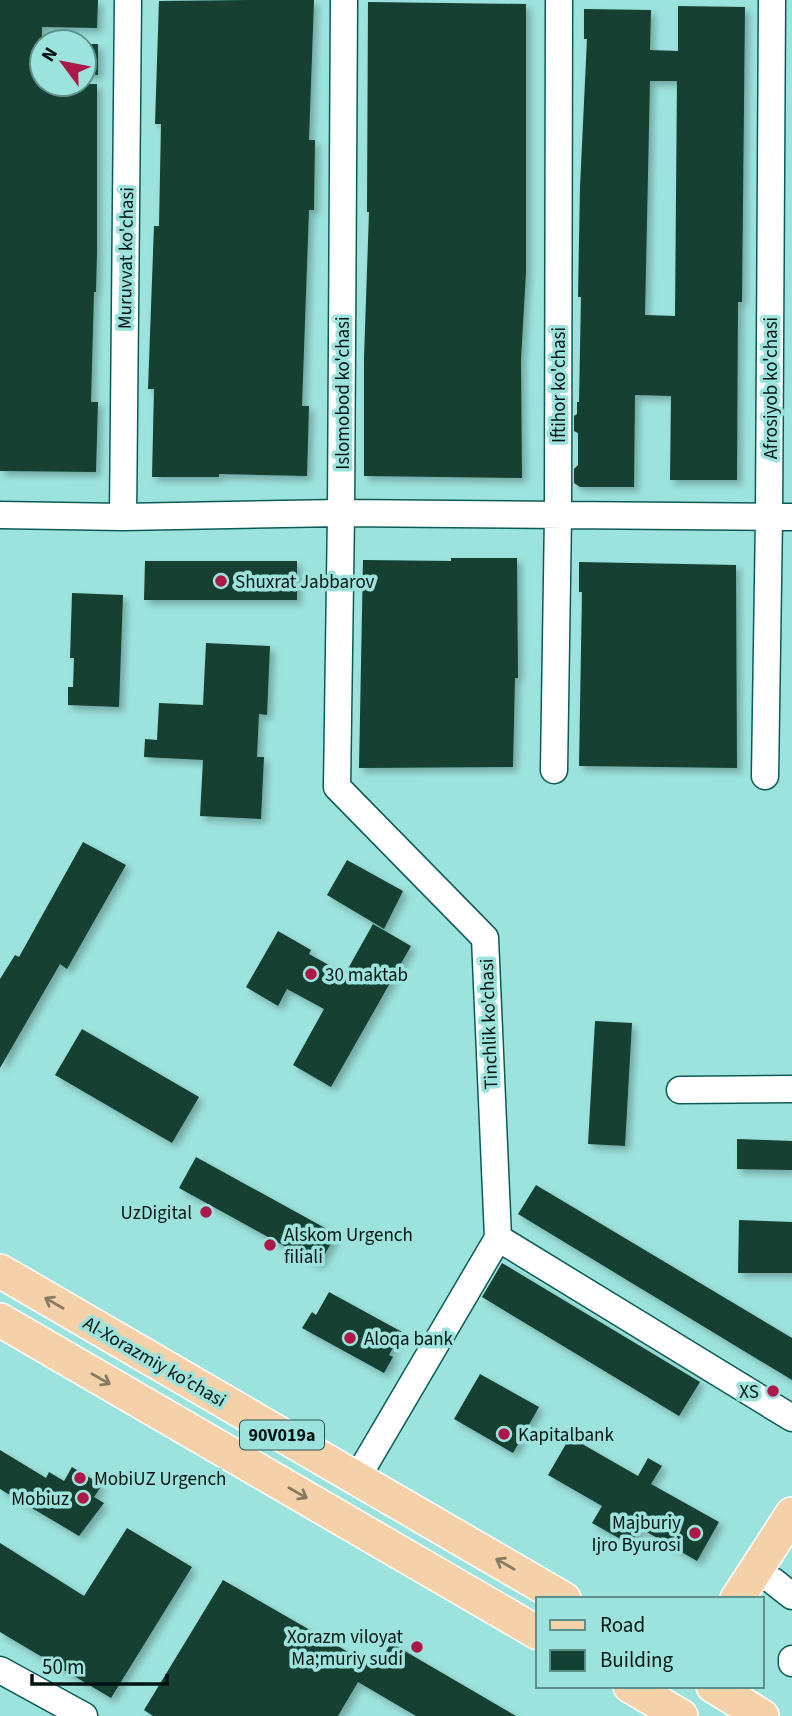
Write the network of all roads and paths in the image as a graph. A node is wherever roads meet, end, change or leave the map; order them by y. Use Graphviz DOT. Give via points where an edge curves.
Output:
graph roads {
  1 [pos="128,0"];
  2 [pos="344,0"];
  3 [pos="559,0"];
  4 [pos="772,0"];
  5 [pos="341,513"];
  6 [pos="0,515"];
  7 [pos="558,515"];
  8 [pos="123,517"];
  9 [pos="780,517"];
  10 [pos="554,770"];
  11 [pos="765,776"];
  12 [pos="337,787"];
  13 [pos="792,1089"];
  14 [pos="680,1090"];
  15 [pos="498,1238"];
  16 [pos="1,1274"];
  17 [pos="0,1320"];
  18 [pos="792,1418"];
  19 [pos="358,1478"];
  20 [pos="792,1514"];
  21 [pos="792,1552"];
  22 [pos="775,1592"];
  23 [pos="561,1597"];
  24 [pos="738,1597"];
  25 [pos="536,1632"];
  26 [pos="0,1670"];
  27 [pos="634,1688"];
  28 [pos="702,1688"];
  29 [pos="716,1688"];
  30 [pos="676,1709"];
  31 [pos="84,1716"];
  32 [pos="762,1716"];
  1 -- 8 [label="street, Muruvvat ko'chasi"];
  2 -- 5 [label="street, Islomobod ko'chasi"];
  3 -- 7 [label="street, Iftihor ko'chasi"];
  4 -- 9 [label="street, Afrosiyob ko'chasi"];
  5 -- 7 [label="street"];
  5 -- 8 [label="street"];
  5 -- 12 [label="street, Islomobod ko'chasi"];
  6 -- 8 [label="street"];
  7 -- 9 [label="street"];
  7 -- 10 [label="street, Iftihor ko'chasi"];
  9 -- 11 [label="street, Afrosiyob ko'chasi"];
  12 -- 15 [label="street, Tinchlik ko'chasi" via="485,939"];
  13 -- 14 [label="street"];
  15 -- 18 [label="street"];
  15 -- 19 [label="street"];
  19 -- 16 [label="main road, Al-Xorazmiy ko’chasi / 90V019a, one-way"];
  17 -- 25 [label="main road, 90V019a, one-way"];
  23 -- 19 [label="main road, Al-Xorazmiy ko’chasi / 90V019a, one-way"];
  20 -- 24 [label="main road"];
  21 -- 22 [label="main road"];
  26 -- 31 [label="street"];
  27 -- 30 [label="main road"];
  28 -- 30 [label="main road"];
  29 -- 32 [label="main road"];
}
